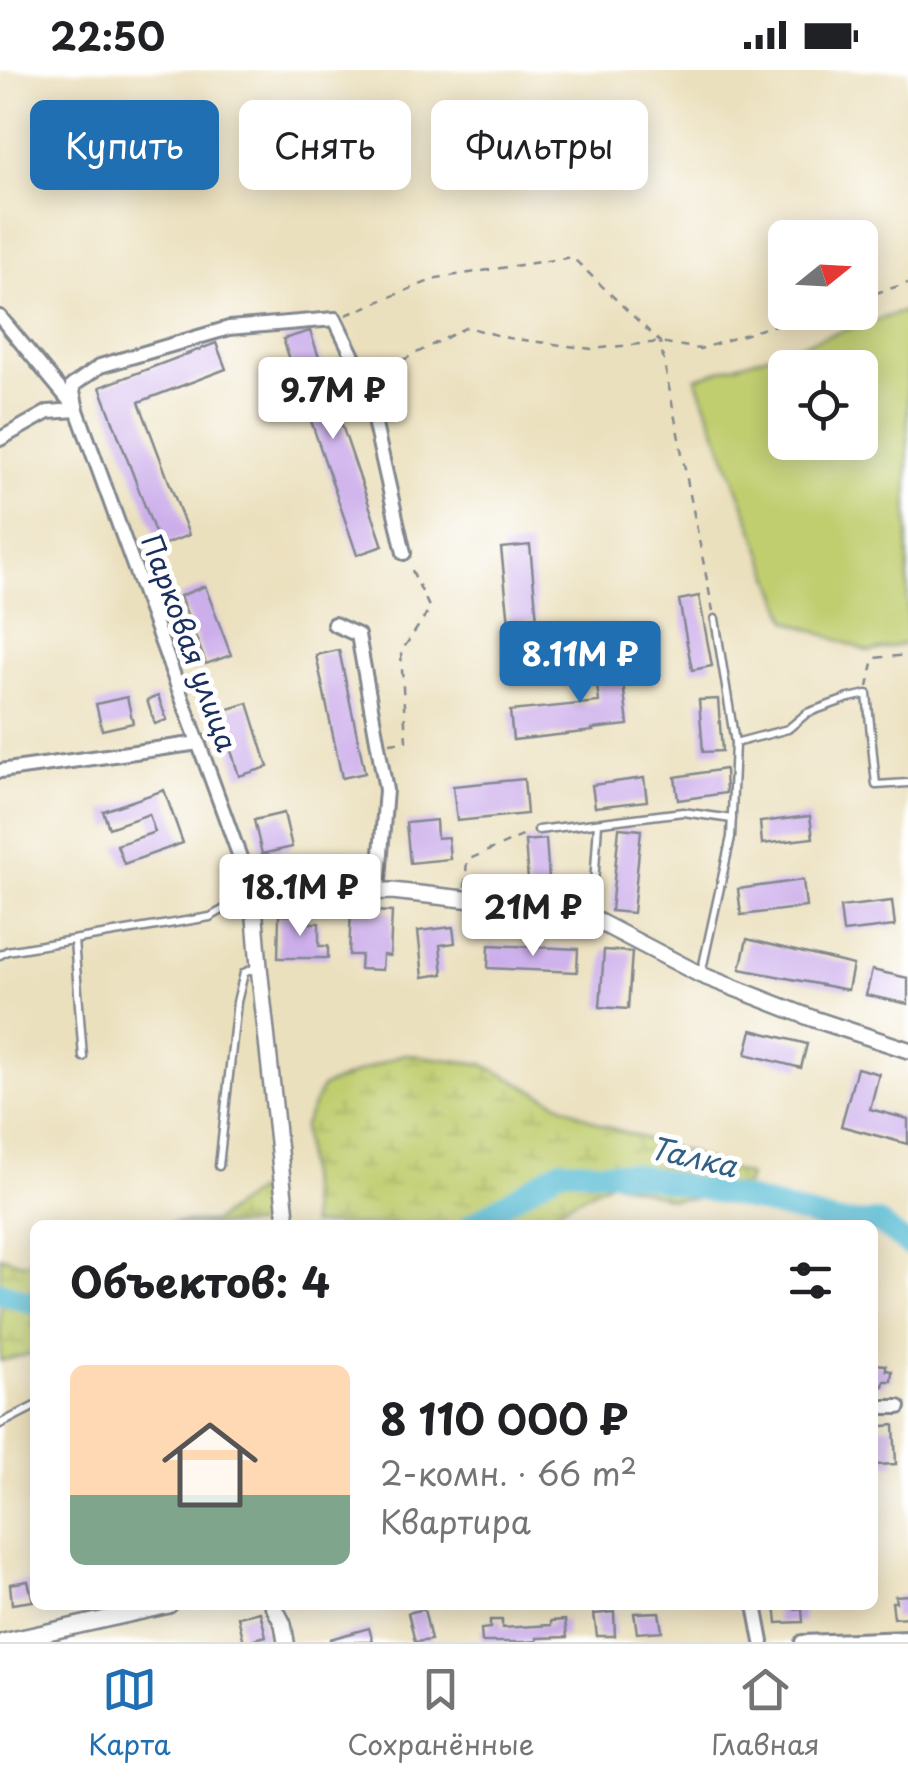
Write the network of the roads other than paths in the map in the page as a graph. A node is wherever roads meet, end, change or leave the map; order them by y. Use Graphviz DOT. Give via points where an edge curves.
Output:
graph roads {
  1 [pos="0,317"];
  2 [pos="77,410"];
  3 [pos="0,439"];
  4 [pos="404,553"];
  5 [pos="715,618"];
  6 [pos="334,624"];
  7 [pos="199,743"];
  8 [pos="736,743"];
  9 [pos="0,771"];
  10 [pos="908,783"];
  11 [pos="732,819"];
  12 [pos="598,823"];
  13 [pos="538,830"];
  14 [pos="378,891"];
  15 [pos="253,893"];
  16 [pos="592,918"];
  17 [pos="74,940"];
  18 [pos="0,955"];
  19 [pos="258,967"];
  20 [pos="701,975"];
  21 [pos="908,1050"];
  22 [pos="83,1057"];
  23 [pos="218,1166"];
  24 [pos="286,1220"];
  25 [pos="878,1407"];
  26 [pos="899,1407"];
  27 [pos="30,1409"];
  28 [pos="0,1424"];
  29 [pos="147,1610"];
  30 [pos="276,1610"];
  31 [pos="756,1610"];
  32 [pos="908,1638"];
  33 [pos="4,1642"];
  34 [pos="286,1642"];
  35 [pos="762,1642"];
  36 [pos="802,1642"];
  1 -- 2 [label="street, Парковая улица"];
  2 -- 3 [label="street" via="48,412"];
  2 -- 4 [label="street" via="72,386 100,366 230,328 335,320 365,381"];
  2 -- 7 [label="street, Парковая улица"];
  5 -- 8 [label="lane"];
  6 -- 14 [label="street" via="358,636 386,790"];
  7 -- 9 [label="street"];
  7 -- 15 [label="street, Парковая улица"];
  8 -- 10 [label="lane" via="867,694 876,785"];
  8 -- 11 [label="lane"];
  11 -- 12 [label="lane" via="683,812"];
  11 -- 20 [label="lane"];
  12 -- 13 [label="lane"];
  12 -- 16 [label="lane"];
  14 -- 15 [label="street"];
  14 -- 16 [label="street"];
  15 -- 17 [label="lane" via="210,917"];
  15 -- 19 [label="street"];
  16 -- 20 [label="street"];
  17 -- 18 [label="lane"];
  17 -- 22 [label="lane"];
  19 -- 23 [label="lane" via="244,973 237,1002"];
  19 -- 24 [label="street"];
  20 -- 21 [label="street"];
  25 -- 26 [label="street"];
  27 -- 28 [label="lane"];
  29 -- 33 [label="street"];
  30 -- 34 [label="street"];
  31 -- 35 [label="street"];
  32 -- 36 [label="street"];
}
